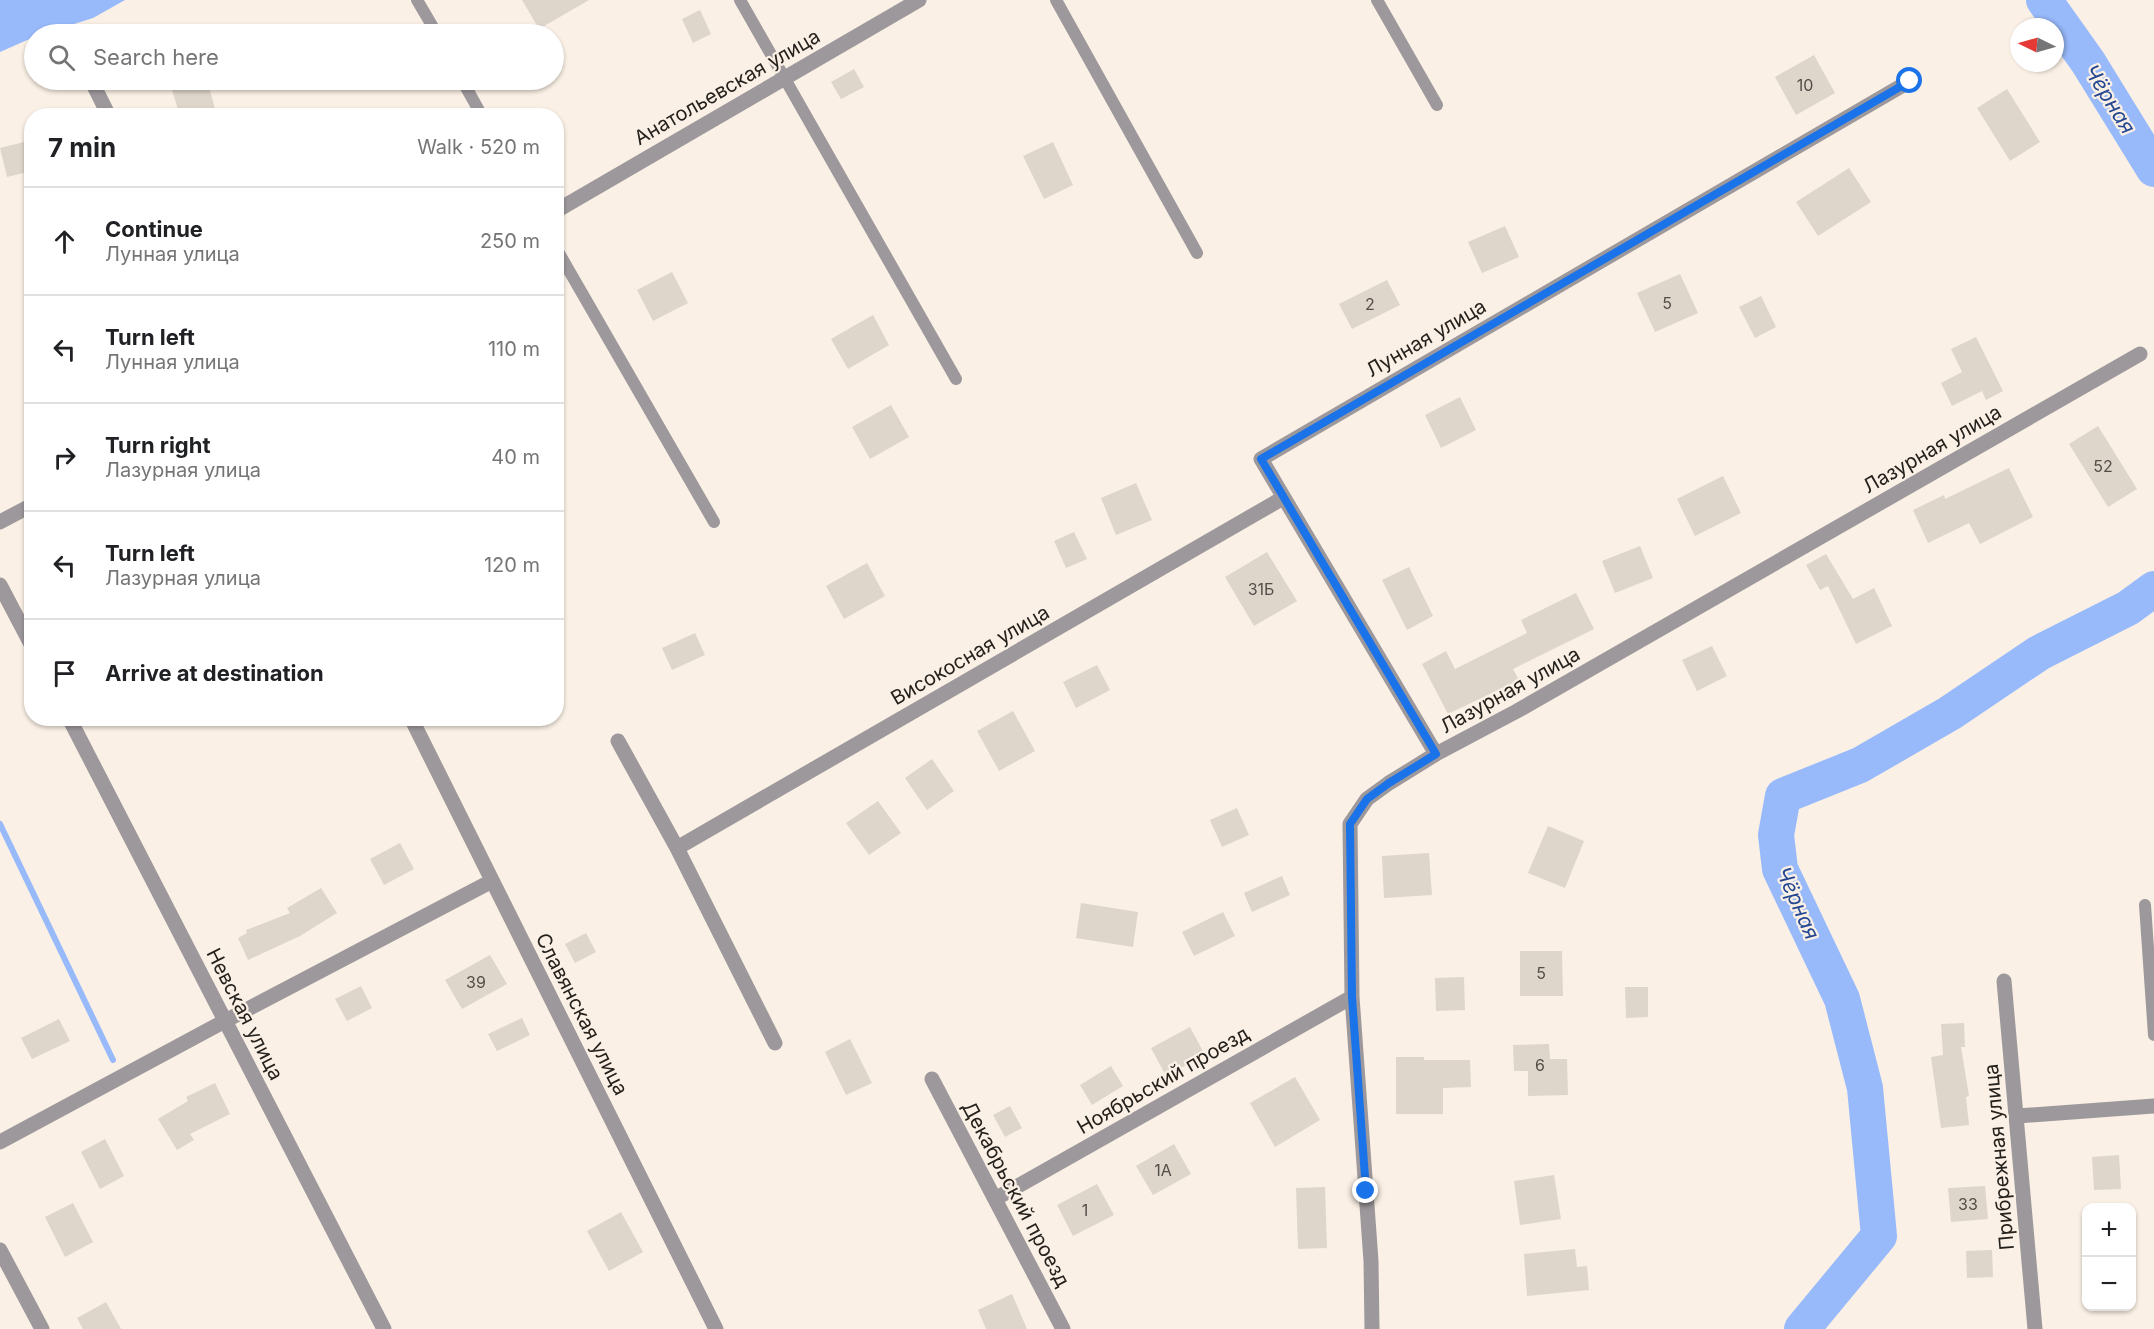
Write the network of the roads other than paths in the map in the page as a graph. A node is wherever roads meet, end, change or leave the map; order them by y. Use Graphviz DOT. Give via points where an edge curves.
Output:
graph roads {
  1 [pos="417,0"];
  2 [pos="740,0"];
  3 [pos="919,0"];
  4 [pos="1056,0"];
  5 [pos="1377,0"];
  6 [pos="431,24"];
  7 [pos="785,79"];
  8 [pos="1910,81"];
  9 [pos="96,90"];
  10 [pos="468,90"];
  11 [pos="1437,105"];
  12 [pos="105,108"];
  13 [pos="478,108"];
  14 [pos="564,205"];
  15 [pos="1197,253"];
  16 [pos="564,262"];
  17 [pos="2140,354"];
  18 [pos="956,379"];
  19 [pos="1283,498"];
  20 [pos="24,509"];
  21 [pos="0,522"];
  22 [pos="714,522"];
  23 [pos="0,585"];
  24 [pos="24,631"];
  25 [pos="73,726"];
  26 [pos="415,726"];
  27 [pos="618,741"];
  28 [pos="1436,754"];
  29 [pos="677,848"];
  30 [pos="492,881"];
  31 [pos="2145,905"];
  32 [pos="2004,981"];
  33 [pos="1352,997"];
  34 [pos="225,1021"];
  35 [pos="2154,1035"];
  36 [pos="775,1043"];
  37 [pos="932,1079"];
  38 [pos="2154,1106"];
  39 [pos="2017,1116"];
  40 [pos="0,1142"];
  41 [pos="995,1199"];
  42 [pos="0,1250"];
  43 [pos="42,1329"];
  44 [pos="384,1329"];
  45 [pos="716,1329"];
  46 [pos="1062,1329"];
  47 [pos="1372,1329"];
  48 [pos="2035,1329"];
  1 -- 6 [label="lane"];
  2 -- 7 [label="lane"];
  3 -- 7 [label="street, Анатольевская улица"];
  4 -- 15 [label="lane"];
  5 -- 11 [label="lane"];
  7 -- 14 [label="street, Анатольевская улица"];
  7 -- 18 [label="lane"];
  8 -- 19 [label="street, Лунная улица" via="1261,459"];
  9 -- 12 [label="street"];
  10 -- 13 [label="lane"];
  16 -- 22 [label="lane"];
  17 -- 28 [label="street, Лазурная улица"];
  19 -- 28 [label="street, Лунная улица"];
  19 -- 29 [label="street, Високосная улица"];
  20 -- 21 [label="street"];
  23 -- 24 [label="street"];
  25 -- 34 [label="street, Невская улица"];
  26 -- 30 [label="street, Славянская улица"];
  27 -- 29 [label="street"];
  28 -- 33 [label="street, Лазурная улица" via="1367,799 1350,824"];
  29 -- 36 [label="street"];
  30 -- 34 [label="street"];
  30 -- 45 [label="street, Славянская улица"];
  31 -- 35 [label="lane"];
  32 -- 39 [label="street, Прибрежная улица"];
  33 -- 41 [label="street, Ноябрьский проезд"];
  33 -- 47 [label="street, Лазурная улица" via="1371,1253"];
  34 -- 40 [label="street"];
  34 -- 44 [label="street, Невская улица"];
  37 -- 41 [label="street, Декабрьский проезд"];
  38 -- 39 [label="street"];
  39 -- 48 [label="street, Прибрежная улица"];
  41 -- 46 [label="street, Декабрьский проезд"];
  42 -- 43 [label="street"];
}
